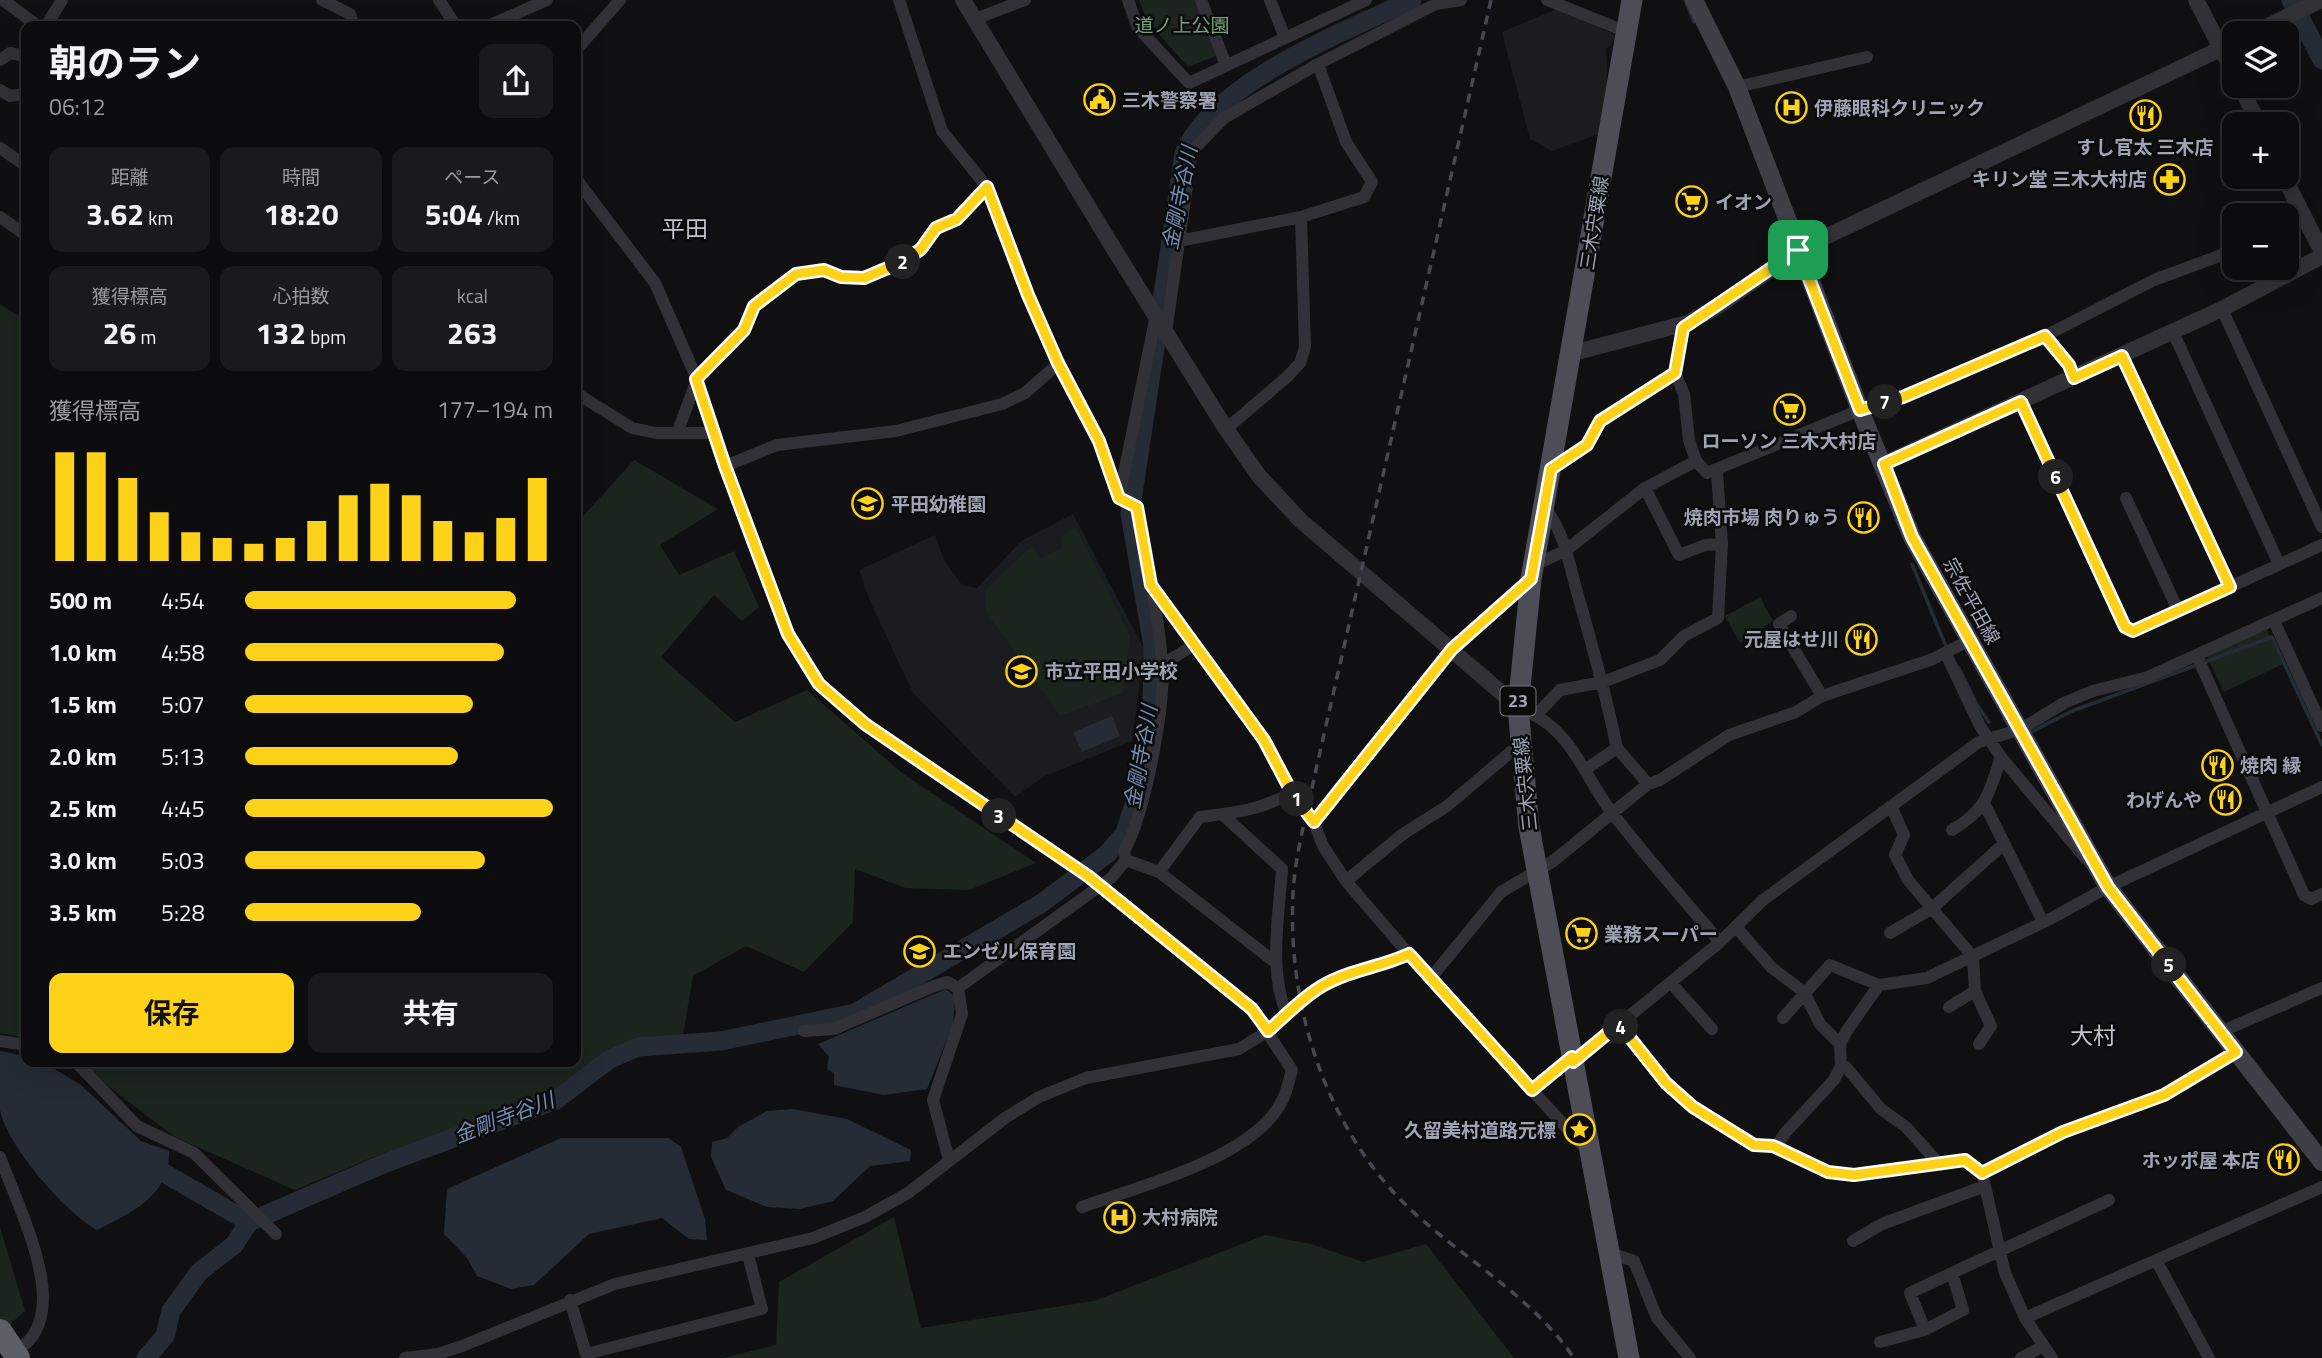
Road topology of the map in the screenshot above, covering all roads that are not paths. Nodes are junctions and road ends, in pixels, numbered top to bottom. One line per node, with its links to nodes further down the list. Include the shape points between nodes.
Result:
1 (3, 0): 22 (street)
2 (62, 0): 23 (street)
3 (322, 0): 24 (street, via 350,14)
4 (439, 0): 25 (street)
5 (547, 0): 26 (street)
6 (620, 0): 31 (street)
7 (899, 0): 44 (street, via 942,131)
8 (963, 0): 21 (street)
9 (1025, 0): 21 (street)
10 (1128, 0): 37 (street, via 1138,28 1189,83)
11 (1201, 0): 37 (street)
12 (1270, 0): 30 (street)
13 (1366, 0): 20 (street)
14 (1461, 0): 36 (street, via 1436,4)
15 (1547, 0): 28 (street)
16 (1632, 0): 28 (main road, 三木宍粟線 / 23)
17 (1694, 0): 38 (main road, 宗佐平田線)
18 (2196, 0): 29 (street)
19 (2319, 0): 27 (street)
20 (1342, 5): 30 (street)
21 (975, 19): 54 (street)
22 (31, 21)
23 (49, 21)
24 (352, 21)
25 (454, 21)
26 (499, 21)
27 (2280, 21)
28 (1627, 32): 59 (main road, 三木宍粟線 / 23)
29 (2222, 37)
30 (1285, 38): 37 (street)
31 (581, 44)
32 (2222, 48): 50 (street)
33 (3, 54): 34 (street)
34 (21, 55)
35 (1867, 57): 38 (street)
36 (1318, 64): 45 (street, via 1346,142 1372,182 1364,197); 49 (street, via 1224,118 1192,151)
37 (1226, 65)
38 (1737, 87): 50 (main road, 宗佐平田線)
39 (1, 93): 40 (street)
40 (21, 96)
41 (0, 148): 42 (street)
42 (21, 163)
43 (581, 186): 64 (street, via 655,283)
44 (987, 187): 61 (street); 64 (street, via 957,219 936,228 921,249 904,261 864,278 841,277 824,270 796,274 754,306 744,330)
45 (1301, 217): 49 (street); 68 (street, via 1305,346 1300,363)
46 (1, 219): 48 (street)
47 (2299, 222): 51 (street)
48 (21, 232)
49 (1179, 241): 56 (street)
50 (1798, 250): 55 (street); 67 (main road, 宗佐平田線)
51 (2322, 254): 53 (street)
52 (2222, 255): 58 (street, via 2154,280)
53 (2222, 309): 57 (street); 80 (street)
54 (1156, 315): 56 (street); 77 (street)
55 (1687, 323): 59 (street); 62 (street)
56 (1166, 332): 68 (street)
57 (2173, 332): 60 (street); 84 (street)
58 (2045, 336): 63 (street); 67 (street, via 1903,397)
59 (1573, 353): 74 (main road, 三木宍粟線 / 23)
60 (2122, 356): 63 (street); 87 (street)
61 (1058, 363): 73 (street, via 1025,393 979,411 896,431 776,445); 77 (street, via 1099,441)
62 (1675, 373): 71 (street, via 1684,394); 74 (street, via 1600,421 1587,445)
63 (2074, 378): 66 (street)
64 (696, 379): 69 (street); 70 (street)
65 (581, 396): 69 (street, via 632,428 656,433)
66 (2021, 402): 72 (street); 89 (street, via 2125,627 2133,631)
67 (1860, 410): 72 (main road, 宗佐平田線); 75 (street)
68 (1226, 429): 94 (street, via 1259,476 1300,520)
69 (678, 430): 70 (street)
70 (714, 433): 73 (street)
71 (1696, 461): 75 (street, via 1707,473); 76 (street)
72 (1884, 464): 92 (main road, 宗佐平田線, via 1912,537)
73 (725, 466): 123 (street, via 788,634 819,684 865,724)
74 (1551, 469): 79 (main road, 三木宍粟線 / 23)
75 (1717, 472): 81 (street)
76 (1645, 488): 81 (street, via 1679,555); 83 (street)
77 (1119, 498): 86 (street, via 1137,507)
78 (2126, 498): 89 (street)
79 (1544, 508): 83 (street, via 1554,519); 85 (main road, 三木宍粟線 / 23)
80 (2322, 527)
81 (1722, 544): 98 (street, via 1718,618 1684,636 1660,660)
82 (2322, 545): 84 (street)
83 (1565, 551): 85 (street); 98 (street)
84 (2279, 564): 87 (street)
85 (1532, 572): 94 (street); 100 (main road, 三木宍粟線 / 23)
86 (1151, 585): 93 (street); 97 (street)
87 (2230, 587): 89 (street)
88 (2322, 598): 91 (street)
89 (2178, 610)
90 (1791, 616): 99 (street, via 1779,624)
91 (2274, 621): 96 (street); 101 (street)
92 (1970, 640): 95 (street); 102 (main road, 宗佐平田線)
93 (1194, 645): 97 (street); 110 (street, via 1264,740)
94 (1452, 649): 100 (street); 116 (street)
95 (1946, 654): 99 (street); 103 (street)
96 (2197, 656): 102 (street, via 2064,703); 113 (street)
97 (1163, 664): 119 (street, via 1149,769 1134,832 1124,851)
98 (1603, 682): 100 (street, via 1560,690); 105 (street)
99 (1822, 696): 108 (street, via 1796,712 1729,735)
100 (1527, 711): 104 (main road, 三木宍粟線 / 23); 107 (street, via 1556,729)
101 (2322, 726)
102 (2021, 729): 103 (street); 124 (main road, 宗佐平田線)
103 (1989, 739): 106 (street); 112 (street)
104 (1520, 745): 120 (main road, 三木宍粟線 / 23); 122 (street)
105 (1617, 748): 107 (street); 108 (street)
106 (2001, 757): 111 (street); 124 (street)
107 (1586, 768): 114 (street, via 1590,782)
108 (1648, 784): 114 (street)
109 (2322, 787): 113 (street)
110 (1292, 793): 115 (street, via 1270,804); 116 (street)
111 (1985, 805): 117 (street); 118 (street)
112 (1891, 806): 126 (street, via 1904,835 1895,855); 128 (street, via 1763,900)
113 (2267, 812): 124 (street); 125 (street, via 2304,895 2311,899)
114 (1612, 813): 120 (street); 130 (street)
115 (1222, 814): 121 (street, via 1200,817); 133 (street, via 1282,869)
116 (1314, 822): 122 (street, via 1323,846)
117 (1952, 830)
118 (2004, 844): 126 (street); 127 (street)
119 (1126, 860): 121 (street); 123 (street)
120 (1538, 871): 134 (street, via 1501,892 1487,906); 154 (main road, 三木宍粟線 / 23)
121 (1159, 872): 133 (street)
122 (1346, 881): 131 (street)
123 (1099, 885): 137 (street); 147 (street, via 1252,1009)
124 (2108, 887): 127 (street); 148 (main road, 宗佐平田線)
125 (2322, 894)
126 (1931, 909): 129 (street); 132 (street)
127 (2043, 922): 132 (street)
128 (1736, 927): 130 (street); 140 (street, via 1772,968)
129 (1890, 933)
130 (1720, 942): 135 (street)
131 (1409, 954): 134 (street); 142 (street, via 1321,986)
132 (1973, 957): 136 (street, via 1927,978); 139 (street)
133 (1276, 963): 142 (street)
134 (1430, 979): 157 (street)
135 (1671, 982): 144 (street); 145 (street)
136 (1879, 985): 140 (street, via 1830,965); 151 (street)
137 (958, 988): 146 (street, via 947,982 834,1029); 161 (street, via 962,1014 933,1100)
138 (2322, 988): 148 (street)
139 (1975, 991): 141 (street); 152 (street, via 1991,1026)
140 (1804, 992): 143 (street); 151 (street, via 1820,1024)
141 (1949, 1007)
142 (1287, 1015): 147 (street)
143 (1783, 1018)
144 (1619, 1024): 154 (street); 158 (street, via 1666,1083 1693,1107 1745,1141)
145 (1712, 1029)
146 (804, 1031)
147 (1268, 1031): 161 (street, via 1239,1049 1086,1078 1039,1097); 167 (street, via 1292,1070 1282,1101 1271,1116 1240,1144 1210,1160)
148 (2220, 1032): 153 (main road, 宗佐平田線)
149 (0, 1041): 150 (street)
150 (21, 1044)
151 (1840, 1044): 155 (street)
152 (1979, 1044)
153 (2236, 1052): 162 (main road, 宗佐平田線); 164 (street, via 2164,1095 2063,1132)
154 (1573, 1059): 157 (street); 159 (main road, 三木宍粟線 / 23)
155 (1841, 1066): 158 (street); 163 (street)
156 (81, 1067): 168 (street, via 137,1125 194,1153)
157 (1532, 1090): 159 (street)
158 (1776, 1147): 163 (street, via 1828,1172 1854,1175)
159 (1588, 1151): 172 (main road, 三木宍粟線 / 23)
160 (0, 1157): 182 (street, via 44,1291 43,1313 35,1334)
161 (949, 1160): 171 (street, via 908,1193 865,1217 813,1238)
162 (2322, 1162)
163 (1940, 1166): 164 (street, via 1965,1160)
164 (1984, 1179): 169 (street); 170 (street)
165 (2322, 1187): 173 (street)
166 (2109, 1200): 170 (street)
167 (1082, 1207)
168 (276, 1234)
169 (1853, 1241)
170 (2000, 1249): 174 (street); 176 (street)
171 (748, 1255): 175 (street, via 615,1284); 181 (street, via 762,1309)
172 (1610, 1257): 185 (main road, 三木宍粟線 / 23); 186 (street, via 1634,1261 1657,1318)
173 (2157, 1262): 176 (street); 189 (street)
174 (1952, 1273): 177 (street, via 1963,1310); 177 (street, via 1910,1293)
175 (570, 1300): 181 (street); 184 (street, via 462,1346)
176 (2025, 1318): 180 (street)
177 (1925, 1330): 179 (street)
178 (0, 1331): 183 (highway, bridge)
179 (1880, 1342)
180 (2044, 1346): 187 (street); 188 (street)
181 (586, 1356)
182 (10, 1358)
183 (18, 1358)
184 (405, 1358)
185 (1629, 1358)
186 (1690, 1358)
187 (2021, 1358)
188 (2052, 1358)
189 (2209, 1358)

